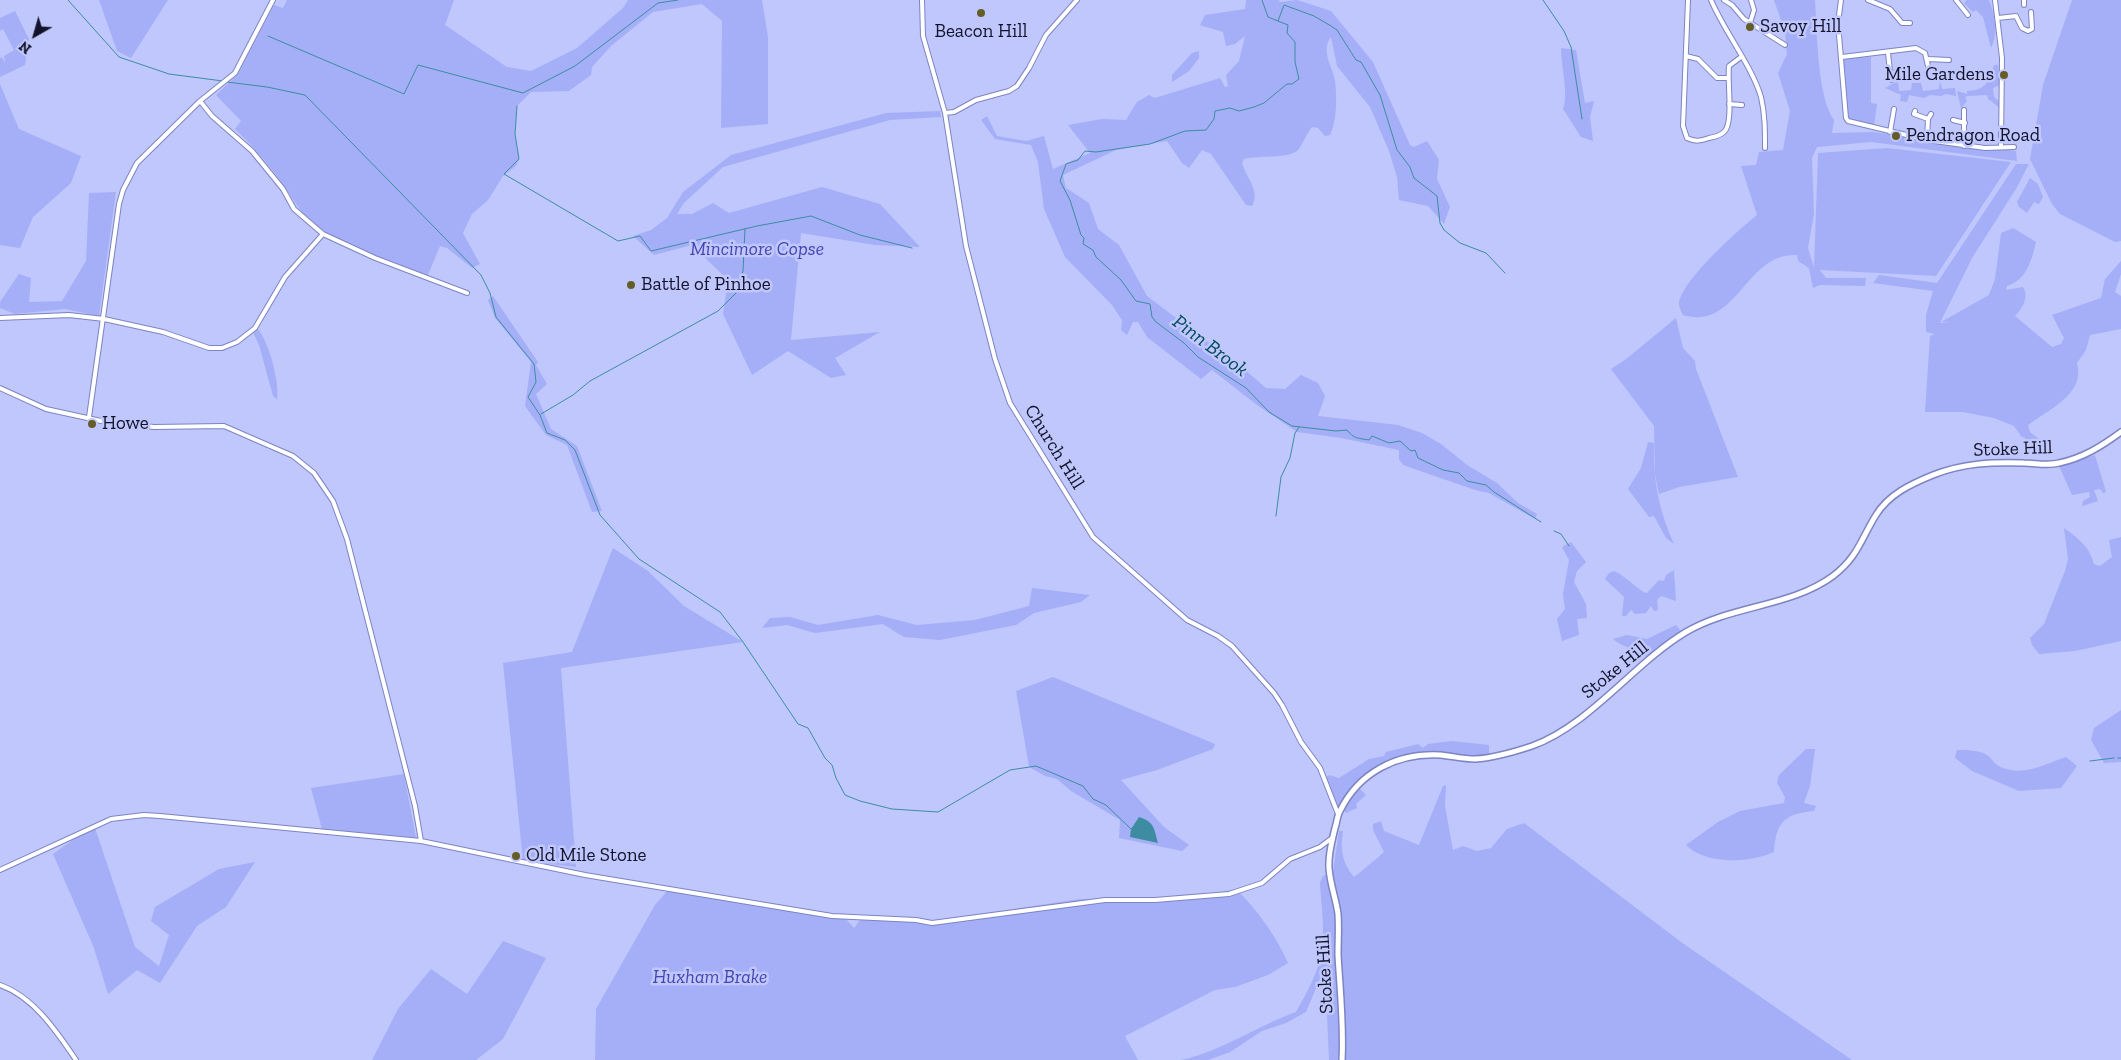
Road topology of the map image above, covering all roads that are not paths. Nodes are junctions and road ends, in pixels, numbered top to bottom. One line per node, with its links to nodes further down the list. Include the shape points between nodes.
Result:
1 (273, 0): 30 (street, via 235,74)
2 (922, 0): 36 (street, Church Hill, via 923,36)
3 (1077, 0): 36 (street, via 1046,35 1017,86)
4 (1688, 0): 20 (street)
5 (1711, 0): 12 (street)
6 (1724, 0): 12 (street); 16 (street)
7 (1750, 0): 16 (street, via 1754,10)
8 (1841, 0): 22 (street, via 1838,23)
9 (1868, 0): 17 (street, via 1890,9 1902,23)
10 (1956, 0): 14 (street)
11 (1995, 0): 15 (street)
12 (1714, 7): 21 (street)
13 (2031, 12): 15 (street, via 2032,29 2028,31 2022,28 2016,16)
14 (1968, 15)
15 (1998, 18): 44 (street, via 2003,95)
16 (1750, 23): 18 (street, via 1779,38)
17 (1910, 23)
18 (1785, 45)
19 (1888, 52): 22 (street); 23 (street, via 1916,48 1922,50); 27 (street)
20 (1686, 56): 28 (street, via 1698,59 1717,78); 31 (street, via 1683,126 1686,137 1701,141 1724,132 1728,124)
21 (1741, 57): 28 (street, via 1729,65); 46 (street, via 1760,96 1765,116)
22 (1842, 57): 41 (street, via 1846,118)
23 (1928, 59): 24 (street); 25 (street)
24 (1950, 60)
25 (1928, 66)
26 (1908, 72): 27 (street)
27 (1891, 73): 29 (street)
28 (1728, 78): 31 (street)
29 (1891, 80)
30 (200, 101): 47 (street, via 252,151 278,182 294,209); 50 (street, via 137,163 123,190)
31 (1729, 104): 32 (street)
32 (1742, 105)
33 (1894, 109): 41 (street)
34 (1915, 110): 38 (street, via 1914,114)
35 (1964, 110): 40 (street)
36 (945, 113): 54 (street, Church Hill, via 966,246 995,359 1010,403 1093,537 1187,620 1232,646 1274,693 1301,742 1320,768)
37 (1931, 114): 38 (street)
38 (1928, 119): 42 (street)
39 (1953, 120): 40 (street)
40 (1965, 123): 43 (street)
41 (1890, 132): 42 (street)
42 (1927, 140): 43 (street)
43 (1964, 146): 44 (street)
44 (2001, 146): 45 (street)
45 (2014, 147)
46 (1765, 148)
47 (323, 234): 48 (street); 50 (street, via 285,277 255,328 237,342 222,348 209,348 163,332)
48 (467, 293)
49 (0, 318): 50 (street, via 69,315)
50 (104, 319): 52 (street)
51 (0, 388): 52 (street, via 46,409)
52 (89, 417): 56 (street, via 154,427 224,426 293,456 314,473 333,501 347,539 413,796)
53 (2121, 432): 54 (street, Stoke Hill, via 2094,451 2058,464 1982,462 1953,468 1910,486 1881,507 1853,557 1822,583 1688,630 1594,707 1534,746 1475,759 1438,755 1381,766 1356,788)
54 (1338, 814): 55 (street, Stoke Hill)
55 (1332, 838): 57 (street); 58 (street, Stoke Hill)
56 (421, 841): 57 (street, via 586,875 832,916 932,923 1105,900 1229,894 1262,883 1290,859); 59 (street, via 160,816 128,816 94,825)
57 (1324, 844): 58 (street)
58 (1330, 848): 62 (street, Stoke Hill, via 1329,868 1338,912)
59 (0, 870)
60 (0, 985): 61 (street, via 24,998 38,1011)
61 (76, 1060)
62 (1342, 1060)

